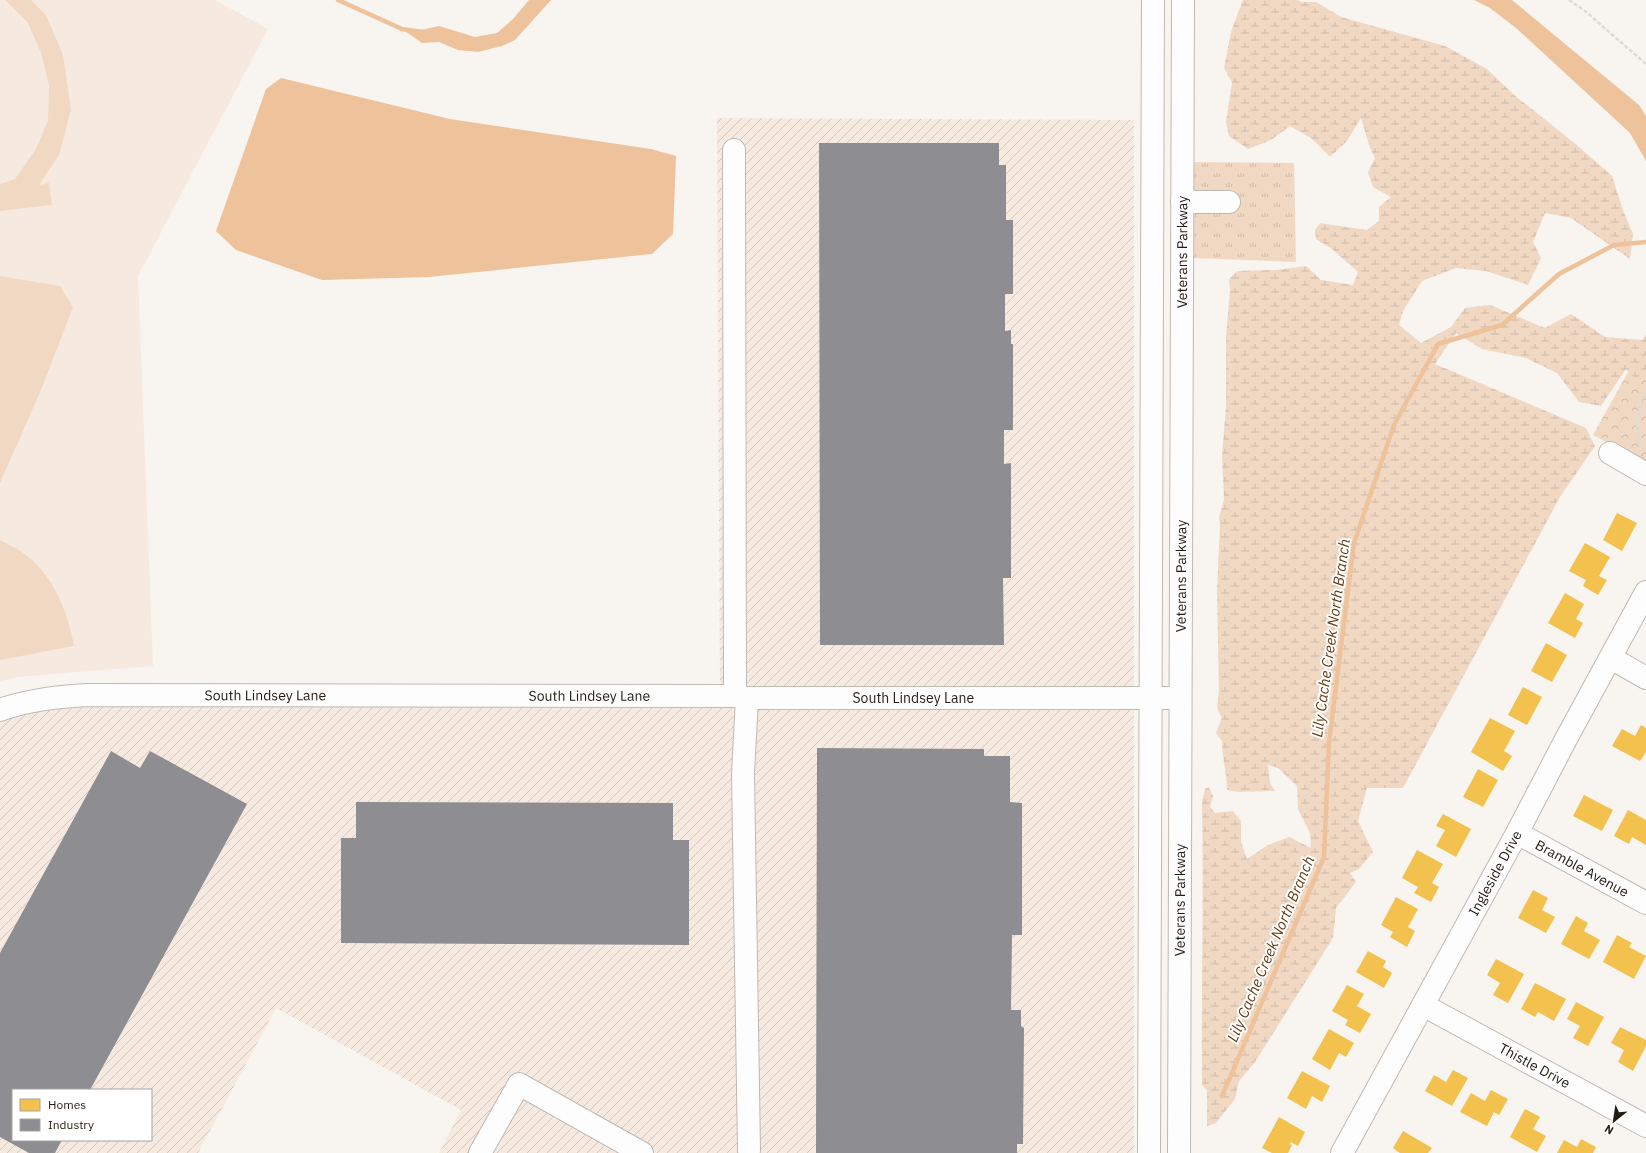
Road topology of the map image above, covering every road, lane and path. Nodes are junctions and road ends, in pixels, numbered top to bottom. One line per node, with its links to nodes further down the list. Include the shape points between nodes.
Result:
1 (1153, 0): 16 (main road, Veterans Parkway)
2 (1183, 0): 6 (main road, Veterans Parkway)
3 (1570, 0): 4 (path)
4 (1646, 64)
5 (734, 150): 15 (main road)
6 (1182, 202): 7 (main road); 17 (main road, Veterans Parkway)
7 (1229, 202)
8 (1646, 392): 9 (path, via 1636,427 1640,445)
9 (1645, 452)
10 (1610, 453): 11 (main road)
11 (1646, 474)
12 (1646, 592): 13 (main road, Ingleside Drive)
13 (1611, 658): 14 (main road); 19 (main road, Ingleside Drive)
14 (1646, 678)
15 (741, 697): 16 (main road, South Lindsey Lane); 18 (main road, South Lindsey Lane, via 86,695 52,697); 23 (main road)
16 (1151, 697): 17 (main road, South Lindsey Lane); 26 (main road, Veterans Parkway)
17 (1180, 698): 27 (main road, Veterans Parkway)
18 (0, 710)
19 (1517, 833): 20 (main road, Bramble Avenue); 21 (main road, Ingleside Drive)
20 (1646, 903)
21 (1423, 1005): 22 (main road, Thistle Drive); 28 (main road, Ingleside Drive)
22 (1646, 1126)
23 (749, 1150)
24 (480, 1153): 25 (main road, via 519,1084)
25 (642, 1153)
26 (1149, 1153)
27 (1179, 1153)
28 (1342, 1153)

